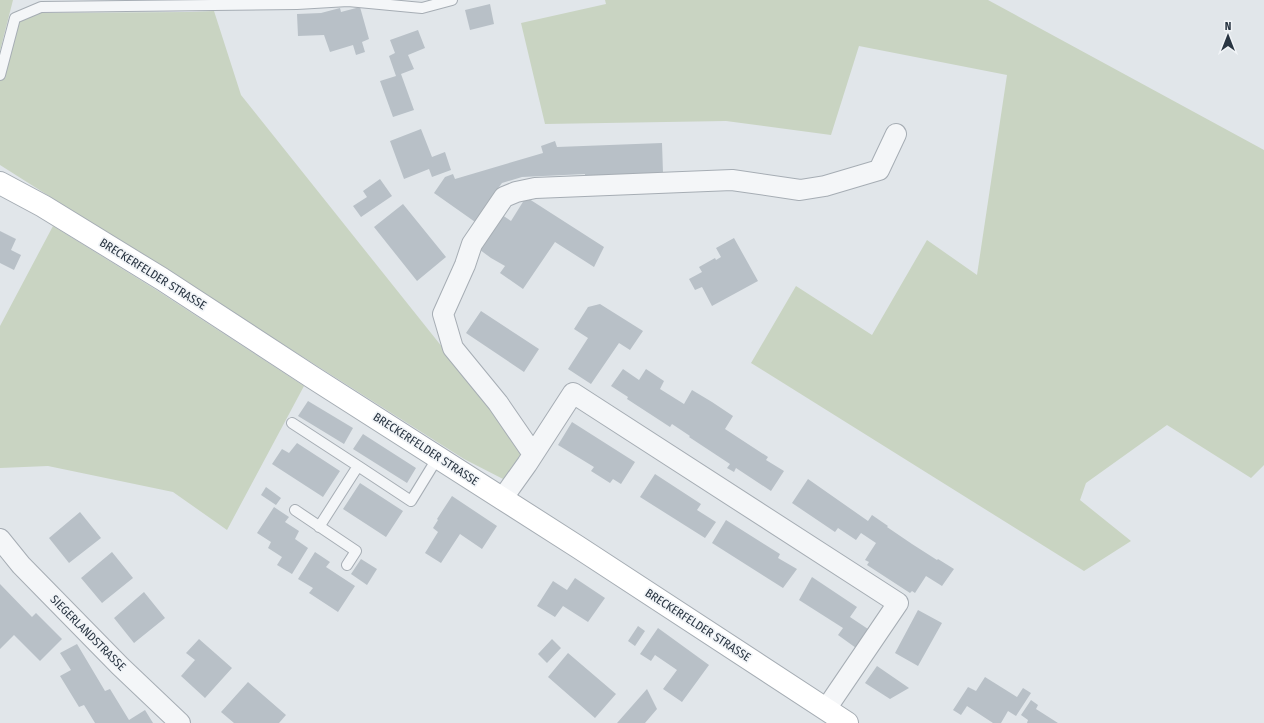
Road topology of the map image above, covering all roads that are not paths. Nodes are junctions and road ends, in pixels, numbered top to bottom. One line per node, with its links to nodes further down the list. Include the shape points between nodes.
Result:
1 (452, 0): 2 (lane, via 422,8 348,1 297,4 41,7 15,18)
2 (0, 75)
3 (896, 134): 6 (street, via 879,170 825,186 800,190 732,180 534,188 504,197 472,244 466,265 443,314 453,348 498,403)
4 (0, 183): 7 (main road, BRECKERFELDER STRASSE, via 43,206 162,279)
5 (292, 423): 8 (lane)
6 (533, 454): 9 (street); 14 (street, via 573,393 898,604)
7 (438, 457): 8 (lane, via 411,501); 9 (main road, BRECKERFELDER STRASSE)
8 (358, 466): 11 (lane)
9 (502, 499): 14 (main road, BRECKERFELDER STRASSE)
10 (295, 510): 11 (lane)
11 (320, 526): 13 (lane, via 356,551)
12 (0, 539): 15 (street, SIEGERLANDSTRASSE, via 21,565)
13 (347, 565)
14 (826, 709): 16 (main road, BRECKERFELDER STRASSE)
15 (180, 723)
16 (847, 723)

